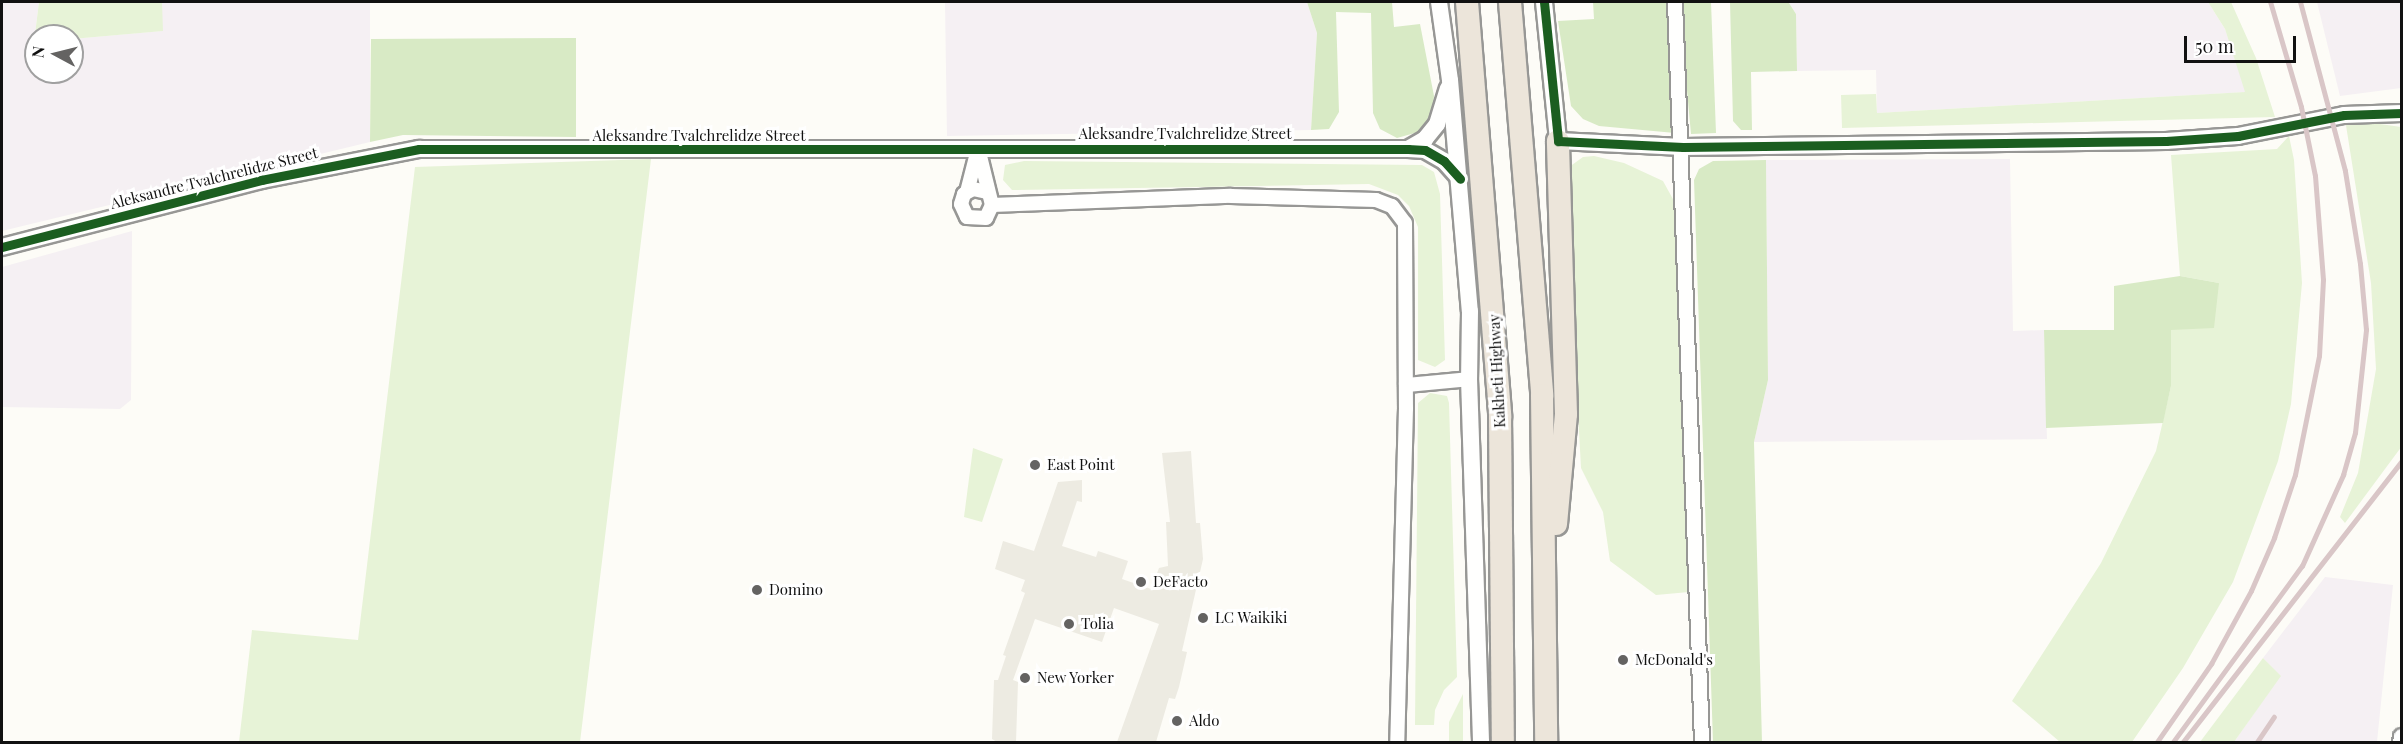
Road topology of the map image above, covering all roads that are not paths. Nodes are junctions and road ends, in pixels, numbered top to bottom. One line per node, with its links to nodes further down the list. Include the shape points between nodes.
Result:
1 (1439, 2): 6 (street)
2 (1467, 2): 22 (highway, Kakheti Highway, via 1499,405)
3 (1510, 2): 18 (highway, via 1542,395)
4 (1544, 2): 8 (street)
5 (1675, 2): 9 (street)
6 (1450, 80): 11 (street, via 1437,123 1425,139); 12 (street)
7 (2402, 113): 9 (street, via 2344,114 2238,136 2166,141)
8 (1558, 141): 9 (street); 18 (highway, via 1566,414)
9 (1683, 147): 24 (street)
10 (978, 148): 11 (street, Aleksandre Tvalchrelidze Street); 13 (street); 14 (street); 15 (street, Aleksandre Tvalchrelidze Street, via 696,152 418,149 261,180)
11 (1408, 149): 12 (street, Aleksandre Tvalchrelidze Street, via 1425,150 1444,161)
12 (1460, 178): 16 (street, via 1470,311)
13 (967, 192): 14 (street, via 978,189); 14 (street, via 961,209 971,220 986,218)
14 (990, 199): 17 (street, via 1231,196 1376,200 1392,206 1405,223)
15 (2, 247)
16 (1469, 380): 17 (street); 21 (street)
17 (1406, 385): 20 (street)
18 (1546, 651): 23 (highway)
19 (2402, 737): 25 (street)
20 (1397, 742)
21 (1481, 742)
22 (1503, 742)
23 (1546, 742)
24 (1702, 742)
25 (2401, 742)

